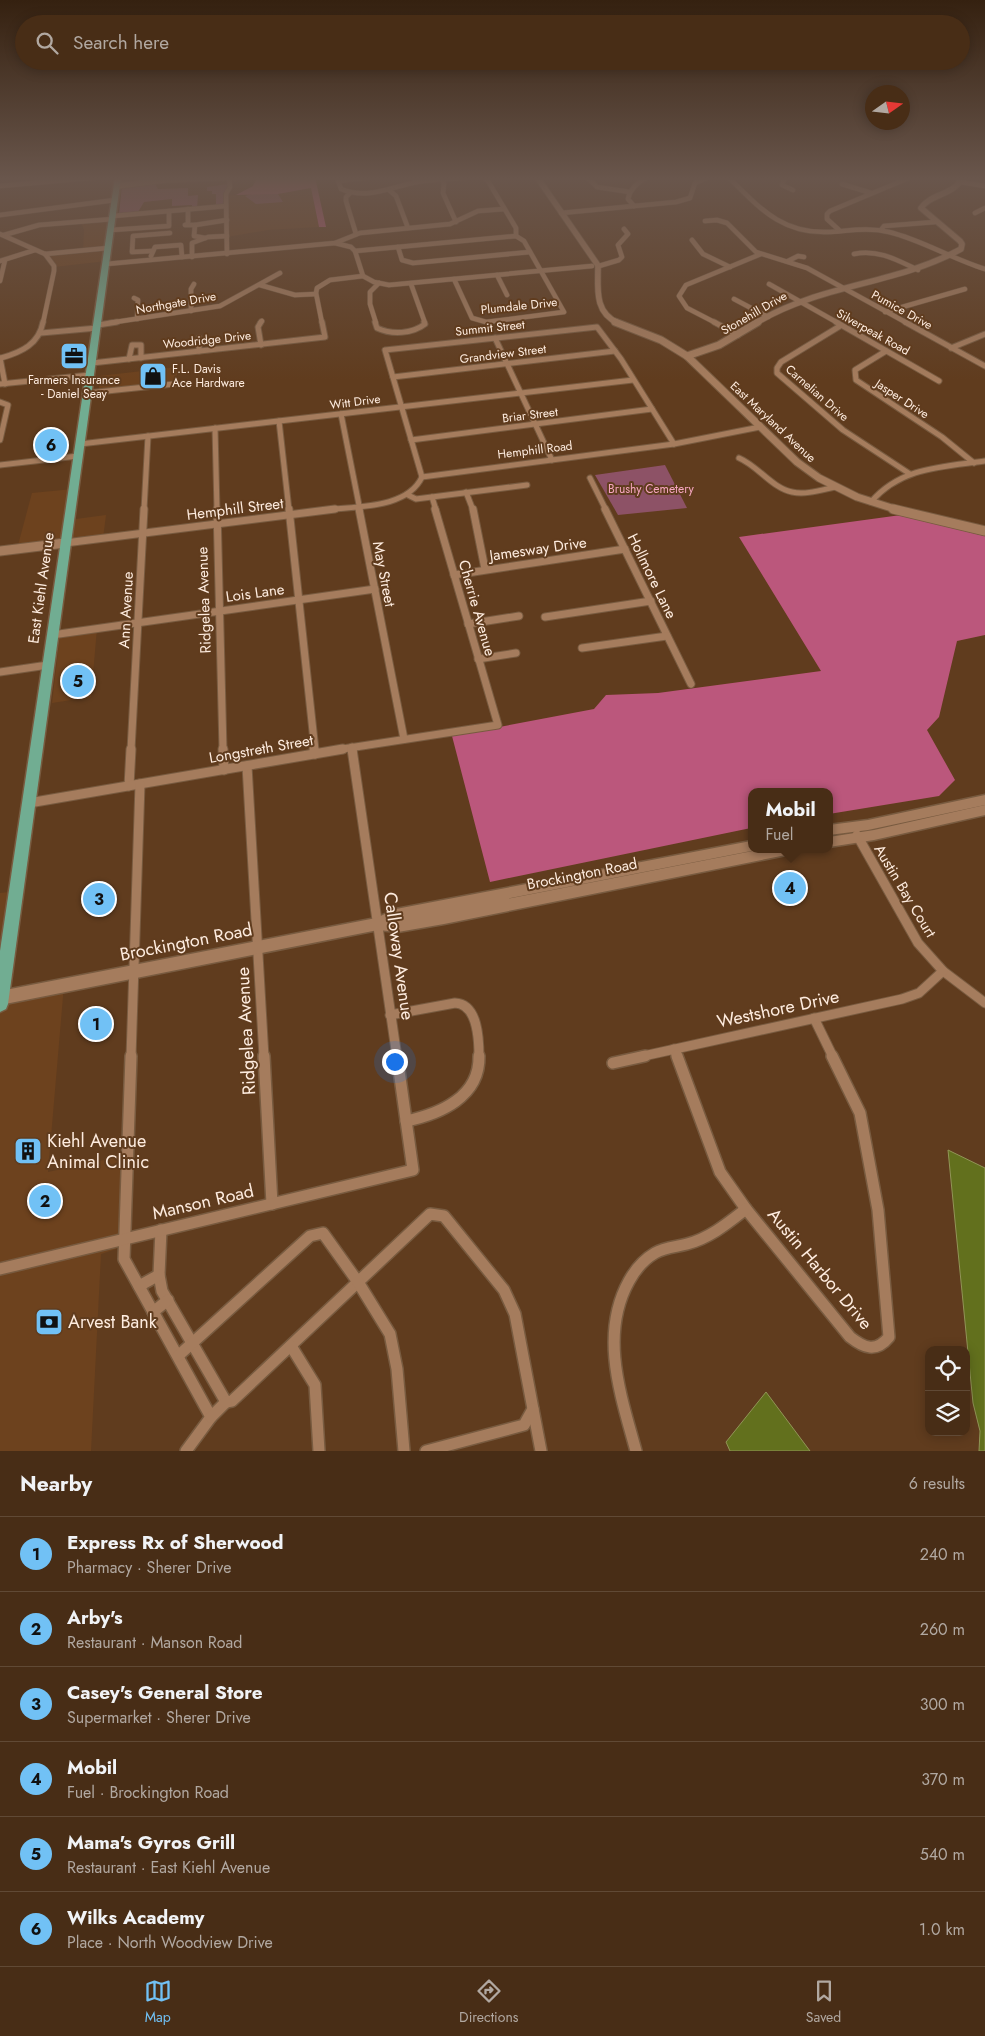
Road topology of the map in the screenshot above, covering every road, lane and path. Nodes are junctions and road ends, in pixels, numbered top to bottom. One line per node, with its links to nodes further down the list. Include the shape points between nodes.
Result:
1 (23, 245): 18 (street)
2 (109, 245): 17 (main road, East Kiehl Avenue)
3 (132, 245): 19 (street, via 132,252)
4 (192, 245): 27 (street)
5 (227, 245): 23 (street)
6 (327, 245): 23 (street)
7 (339, 245): 20 (street)
8 (423, 245): 16 (street)
9 (526, 245): 21 (street)
10 (582, 245): 34 (street)
11 (618, 245): 34 (street, via 622,257 619,260)
12 (694, 245): 35 (street, via 703,254)
13 (748, 245): 24 (street, Pumice Drive)
14 (922, 245): 26 (street)
15 (962, 245): 26 (street, via 961,249)
16 (398, 247): 20 (street); 21 (street, via 402,260 413,263)
17 (108, 248): 22 (street); 33 (main road, East Kiehl Avenue)
18 (35, 250): 22 (street); 30 (street)
19 (152, 251): 29 (street, via 155,247 181,245); 31 (street)
20 (356, 251): 41 (street)
21 (530, 252): 37 (street)
22 (44, 254): 63 (street, via 54,268)
23 (227, 254): 27 (street)
24 (761, 254): 32 (street, Pumice Drive); 35 (street)
25 (854, 254): 38 (street, via 877,252)
26 (948, 256): 36 (street); 38 (street, Stonehill Drive)
27 (192, 257): 29 (street)
28 (804, 257): 32 (street)
29 (182, 258): 31 (street)
30 (2, 260): 43 (street)
31 (151, 260): 33 (street)
32 (788, 261): 49 (street, Pumice Drive)
33 (106, 264): 61 (main road, East Kiehl Avenue)
34 (595, 265): 37 (street); 73 (street, East Maryland Avenue, via 598,302 608,317 626,328 672,345)
35 (730, 267): 65 (street, via 686,285 679,296 687,308)
36 (985, 269)
37 (540, 270): 40 (street); 42 (street, Plumdale Drive, via 564,312 486,322 475,320)
38 (918, 270): 49 (street, Stonehill Drive)
39 (280, 273): 48 (street, Northgate Drive)
40 (497, 274): 42 (street); 52 (street)
41 (363, 276): 44 (street); 51 (street, via 328,281 318,287)
42 (454, 279): 46 (street)
43 (0, 281)
44 (379, 283): 46 (street); 46 (street, via 370,292 370,304 377,328 390,332 416,329 425,324)
45 (194, 284): 56 (street, via 190,289)
46 (411, 284)
47 (770, 284): 55 (street, Silverpeak Road)
48 (260, 285): 51 (street, via 295,295); 56 (street, Northgate Drive, via 220,306)
49 (842, 288): 55 (street, Stonehill Drive); 57 (street, Pumice Drive)
50 (965, 289): 57 (street)
51 (316, 294): 68 (street, Woodridge Drive, via 325,338)
52 (507, 295)
53 (134, 298): 59 (street, via 139,303)
54 (734, 299): 58 (street)
55 (798, 301): 58 (street, Stonehill Drive); 62 (street, Silverpeak Road)
56 (191, 311): 59 (street, Northgate Drive)
57 (885, 312): 69 (street, Pumice Drive)
58 (768, 317): 65 (street, Stonehill Drive)
59 (137, 319): 61 (street, Northgate Drive)
60 (262, 321): 68 (street, via 258,326)
61 (97, 326): 63 (street, Northgate Drive); 77 (main road, East Kiehl Avenue)
62 (840, 326): 72 (street, Silverpeak Road); 107 (street, Carnelian Drive, via 781,362 776,368 777,373 843,430)
63 (41, 333): 74 (street, via 27,348)
64 (985, 334): 69 (street)
65 (738, 335): 73 (street, Stonehill Drive, via 718,346)
66 (199, 338): 70 (street)
67 (494, 338): 71 (street, Summit Street, via 597,327); 78 (street); 81 (street, Summit Street, via 386,350)
68 (261, 345): 70 (street, Woodridge Drive)
69 (951, 348): 79 (street, Pumice Drive)
70 (199, 351): 75 (street, Woodridge Drive)
71 (615, 351): 78 (street, Grandview Street); 82 (street)
72 (886, 351): 83 (street, Silverpeak Road); 105 (street, Jasper Drive, via 855,370 856,380 942,437)
73 (687, 356): 94 (street, East Maryland Avenue)
74 (0, 358): 84 (street)
75 (141, 358): 76 (street, Woodridge Drive); 76 (street, via 141,345 136,344 130,348)
76 (129, 359): 77 (street, Woodridge Drive)
77 (92, 363): 80 (main road, East Kiehl Avenue)
78 (507, 364): 81 (street, Grandview Street); 87 (street)
79 (985, 366)
80 (90, 375): 84 (street); 86 (main road, East Kiehl Avenue)
81 (394, 377): 89 (street)
82 (633, 380): 87 (street, Witt Drive); 90 (street)
83 (939, 380)
84 (2, 384)
85 (174, 384): 86 (street)
86 (88, 393): 99 (main road, East Kiehl Avenue)
87 (520, 393): 89 (street, Witt Drive); 93 (street)
88 (0, 402): 97 (street, via 7,404)
89 (402, 407): 91 (street, Witt Drive); 98 (street)
90 (652, 409): 93 (street, Briar Street); 100 (street)
91 (341, 414): 92 (street, Witt Drive); 116 (street, May Street)
92 (279, 421): 95 (street, Witt Drive); 117 (street)
93 (535, 425): 98 (street, Briar Street); 103 (street)
94 (760, 427): 100 (street, Hemphill Road); 111 (street, East Maryland Avenue, via 797,462)
95 (215, 428): 96 (street, Witt Drive); 118 (street, Ridgelea Avenue)
96 (148, 436): 99 (street, Witt Drive); 120 (street, Ann Avenue)
97 (0, 440)
98 (411, 440): 108 (street)
99 (80, 444): 101 (main road, East Kiehl Avenue)
100 (674, 444): 103 (street, Hemphill Road)
101 (78, 456): 106 (street); 121 (main road, East Kiehl Avenue)
102 (738, 458): 111 (street, via 751,462 778,486 792,492 806,493)
103 (552, 460): 108 (street, Hemphill Road)
104 (985, 461): 105 (street)
105 (974, 463): 107 (street)
106 (0, 465)
107 (910, 474): 115 (street, via 889,484)
108 (422, 478): 113 (street)
109 (590, 478): 122 (street, Hollmore Lane)
110 (527, 485): 112 (street)
111 (835, 487): 115 (street, East Maryland Avenue)
112 (466, 492): 114 (street); 124 (street)
113 (408, 495): 114 (street, via 413,498); 116 (street, Hemphill Street, via 394,501)
114 (432, 497): 125 (street, Cherrie Avenue)
115 (871, 502): 119 (street, East Maryland Avenue)
116 (358, 506): 117 (street, Hemphill Street); 126 (street, May Street)
117 (289, 514): 118 (street, Hemphill Street); 127 (street)
118 (217, 524): 120 (street, Hemphill Street); 129 (street, Ridgelea Avenue)
119 (985, 531)
120 (143, 533): 121 (street, Hemphill Street); 132 (street, Ann Avenue)
121 (65, 543): 123 (street); 134 (main road, East Kiehl Avenue)
122 (625, 549): 124 (street, Jamesway Drive); 128 (street, Hollmore Lane)
123 (0, 551)
124 (485, 569): 125 (street, Jamesway Drive)
125 (454, 574): 133 (street, Cherrie Avenue)
126 (374, 590): 127 (street, Lois Lane); 143 (street, May Street)
127 (298, 600): 129 (street, Lois Lane); 145 (street)
128 (651, 601): 131 (street); 135 (street, Hollmore Lane)
129 (220, 611): 132 (street, Lois Lane); 147 (street, Ridgelea Avenue)
130 (519, 616): 133 (street)
131 (545, 617)
132 (138, 622): 134 (street, Lois Lane); 149 (street, Ann Avenue)
133 (468, 624): 138 (street, Cherrie Avenue)
134 (52, 635): 139 (main road, East Kiehl Avenue)
135 (667, 636): 136 (street); 141 (street, Hollmore Lane)
136 (582, 648)
137 (516, 653): 138 (street)
138 (478, 659): 142 (street, Cherrie Avenue)
139 (48, 665): 140 (street); 151 (main road, East Kiehl Avenue)
140 (0, 672)
141 (691, 684)
142 (498, 725): 143 (street, Longstreth Street)
143 (404, 739): 144 (street, Longstreth Street)
144 (352, 747): 145 (street, Longstreth Street); 158 (street, Calloway Avenue)
145 (315, 754): 146 (street, Longstreth Street)
146 (247, 766): 147 (street, Longstreth Street); 159 (street, Ridgelea Avenue)
147 (224, 770): 148 (street, Longstreth Street)
148 (140, 784): 149 (street, Longstreth Street); 161 (street)
149 (129, 786): 151 (street, Longstreth Street)
150 (985, 800): 154 (main road, via 868,825)
151 (28, 802): 162 (main road, East Kiehl Avenue)
152 (985, 810): 154 (main road, via 874,835)
153 (833, 830): 154 (main road)
154 (855, 831): 155 (main road); 160 (street, Austin Bay Court, via 918,943)
155 (833, 840)
156 (748, 847): 158 (main road, Brockington Road, via 396,915)
157 (771, 853): 158 (main road, Brockington Road, via 415,923 398,926)
158 (378, 924): 159 (main road, Brockington Road); 164 (street, Calloway Avenue)
159 (257, 948): 161 (main road, Brockington Road); 170 (street, Ridgelea Avenue)
160 (943, 971): 163 (street, Austin Bay Court); 165 (street, Westshore Drive, via 919,993)
161 (133, 972): 162 (main road, Brockington Road); 173 (street)
162 (0, 1000)
163 (985, 1003)
164 (390, 1015): 168 (street, Calloway Avenue); 168 (street, via 462,1003 472,1013 479,1049 476,1075 461,1097 437,1113)
165 (814, 1018): 166 (street, Westshore Drive); 171 (street, Austin Harbor Drive, via 860,1113 878,1210 890,1337 884,1345 872,1349 862,1346 850,1336)
166 (674, 1049): 167 (street, Westshore Drive); 171 (street, Austin Harbor Drive, via 720,1172)
167 (613, 1063)
168 (406, 1121): 169 (street, Calloway Avenue)
169 (413, 1170): 170 (street, Manson Road)
170 (272, 1204): 172 (street, Manson Road)
171 (746, 1209): 191 (street, via 727,1226 710,1235 661,1250 641,1263 627,1282 613,1331 619,1381)
172 (161, 1230): 173 (street, Manson Road); 175 (street)
173 (124, 1239): 174 (street, Manson Road); 177 (street, via 124,1259)
174 (0, 1269)
175 (159, 1276): 177 (street); 178 (street)
176 (358, 1282): 180 (street, via 323,1234 310,1236); 181 (street); 184 (street, via 430,1214 444,1216 504,1290 515,1314); 188 (street, via 390,1334 397,1369)
177 (139, 1286): 179 (street)
178 (168, 1300): 179 (street); 180 (street)
179 (153, 1312): 182 (street)
180 (192, 1343): 182 (street); 183 (street)
181 (291, 1346): 183 (street, via 232,1401); 187 (street, via 315,1385)
182 (178, 1356): 185 (street)
183 (226, 1402): 185 (street)
184 (533, 1409): 189 (street, via 524,1425); 190 (street)
185 (211, 1417): 186 (street)
186 (186, 1451)
187 (319, 1451)
188 (404, 1451)
189 (426, 1451)
190 (541, 1451)
191 (636, 1451)

